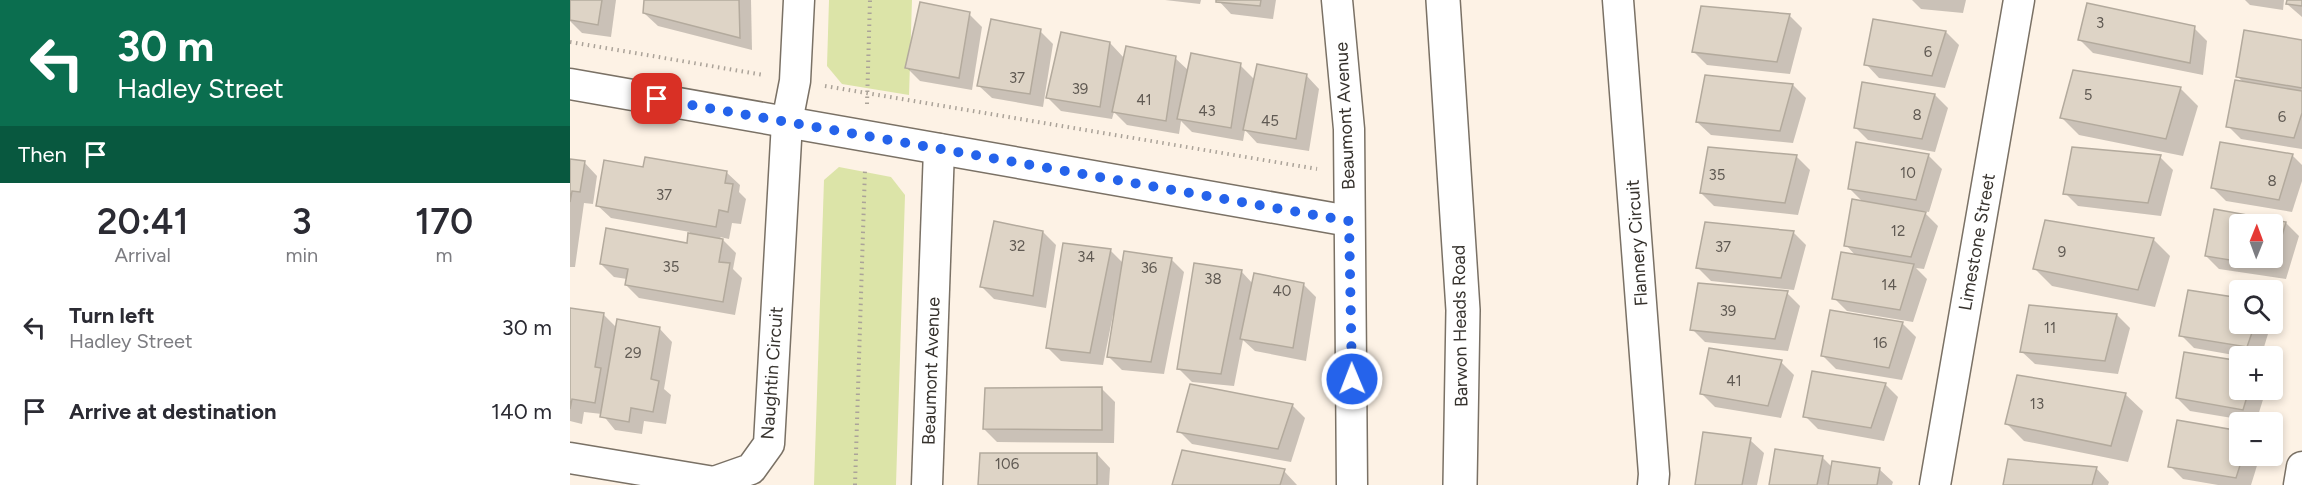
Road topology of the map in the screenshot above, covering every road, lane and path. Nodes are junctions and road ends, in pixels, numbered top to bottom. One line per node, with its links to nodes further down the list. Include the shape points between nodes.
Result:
1 (799, 0): 9 (street, Naughtin Circuit)
2 (870, 0): 11 (path)
3 (1337, 0): 17 (street, Beaumont Avenue, via 1349,129)
4 (1443, 0): 15 (main road, Barwon Heads Road)
5 (1453, 0): 15 (main road, Barwon Heads Road)
6 (1618, 0): 24 (street, Flannery Circuit)
7 (2019, 0): 25 (street, Limestone Street)
8 (570, 42): 9 (path)
9 (795, 81): 11 (path); 12 (street, Naughtin Circuit)
10 (570, 84): 12 (street)
11 (867, 93): 13 (path); 16 (path)
12 (787, 122): 13 (street); 18 (street, Naughtin Circuit, via 769,444 751,469 714,482)
13 (866, 136): 14 (street); 20 (path)
14 (939, 149): 17 (street); 21 (street, Beaumont Avenue)
15 (1453, 168): 23 (main road, Barwon Heads Road, via 1463,310)
16 (1317, 169)
17 (1349, 221): 22 (street, Beaumont Avenue)
18 (570, 458)
19 (2302, 468): 26 (street)
20 (855, 485)
21 (927, 485)
22 (1352, 485)
23 (1460, 485)
24 (1653, 485)
25 (1935, 485)
26 (2299, 485)

